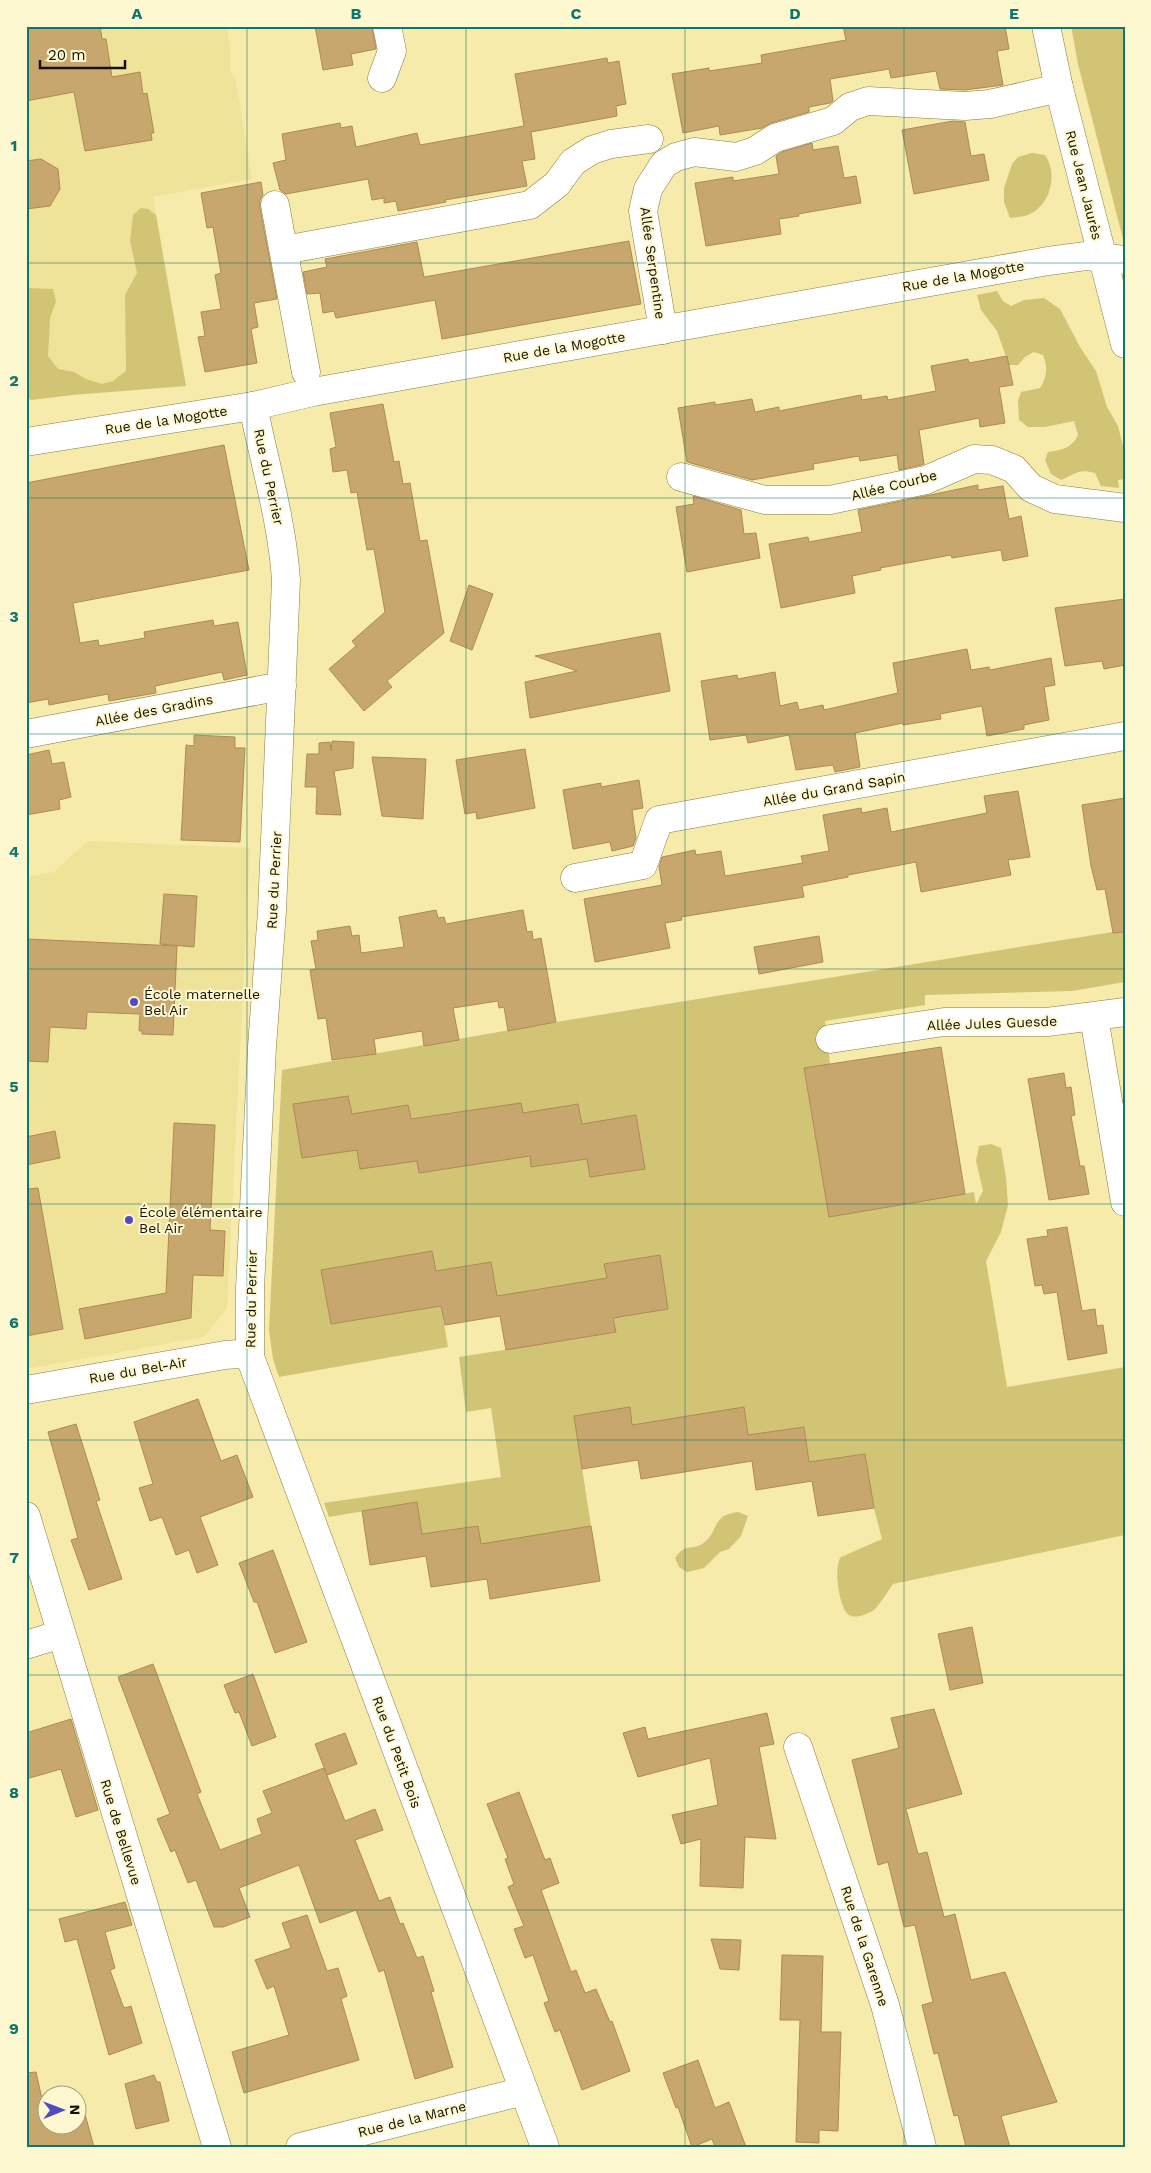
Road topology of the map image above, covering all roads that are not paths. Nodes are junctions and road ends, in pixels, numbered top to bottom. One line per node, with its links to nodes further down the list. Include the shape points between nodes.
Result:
1 (387, 26): 3 (street, via 392,52)
2 (1046, 26): 4 (street, Rue Jean Jaurès)
3 (382, 78)
4 (1059, 88): 8 (street, Rue Jean Jaurès); 9 (street, Allée Serpentine, via 990,104 965,106 868,102 850,107 832,121 774,138 755,151 736,158 694,152 664,164 648,189 643,211)
5 (649, 140): 7 (street, via 611,144 592,150 573,162 557,184 530,204)
6 (276, 205): 7 (street)
7 (284, 250): 11 (street)
8 (1114, 259): 9 (street, Rue de la Mogotte, via 1086,256 1048,261); 10 (street, Rue Jean Jaurès)
9 (663, 330): 12 (street, Rue de la Mogotte, via 313,392)
10 (1125, 344)
11 (306, 372)
12 (253, 406): 13 (street, Rue de la Mogotte); 16 (street, Rue du Perrier, via 276,502 284,554)
13 (26, 442)
14 (681, 477): 15 (street, Allée Courbe, via 765,500 830,500 926,480 974,459 992,460 1014,469 1031,488 1055,499)
15 (1125, 508)
16 (282, 686): 17 (street, Allée des Gradins); 24 (street, Rue du Perrier, via 250,1288)
17 (26, 734)
18 (1125, 736): 19 (street, Allée du Grand Sapin, via 660,820 643,865)
19 (575, 878)
20 (1125, 1012): 21 (street, Allée Jules Guesde)
21 (1094, 1017): 22 (street, Allée Jules Guesde, via 1047,1022 944,1022); 23 (street)
22 (830, 1039)
23 (1125, 1202)
24 (250, 1357): 25 (street, Rue du Bel-Air, via 225,1355); 30 (street, Rue du Petit Bois)
25 (26, 1390)
26 (26, 1516): 27 (street, Rue de Bellevue)
27 (61, 1634): 28 (street); 31 (street, Rue de Bellevue)
28 (26, 1646)
29 (798, 1748): 34 (street, Rue de la Garenne, via 885,2005)
30 (524, 2091): 32 (street, Rue de la Marne); 33 (street, Rue du Petit Bois)
31 (217, 2147)
32 (300, 2147)
33 (545, 2147)
34 (922, 2147)

